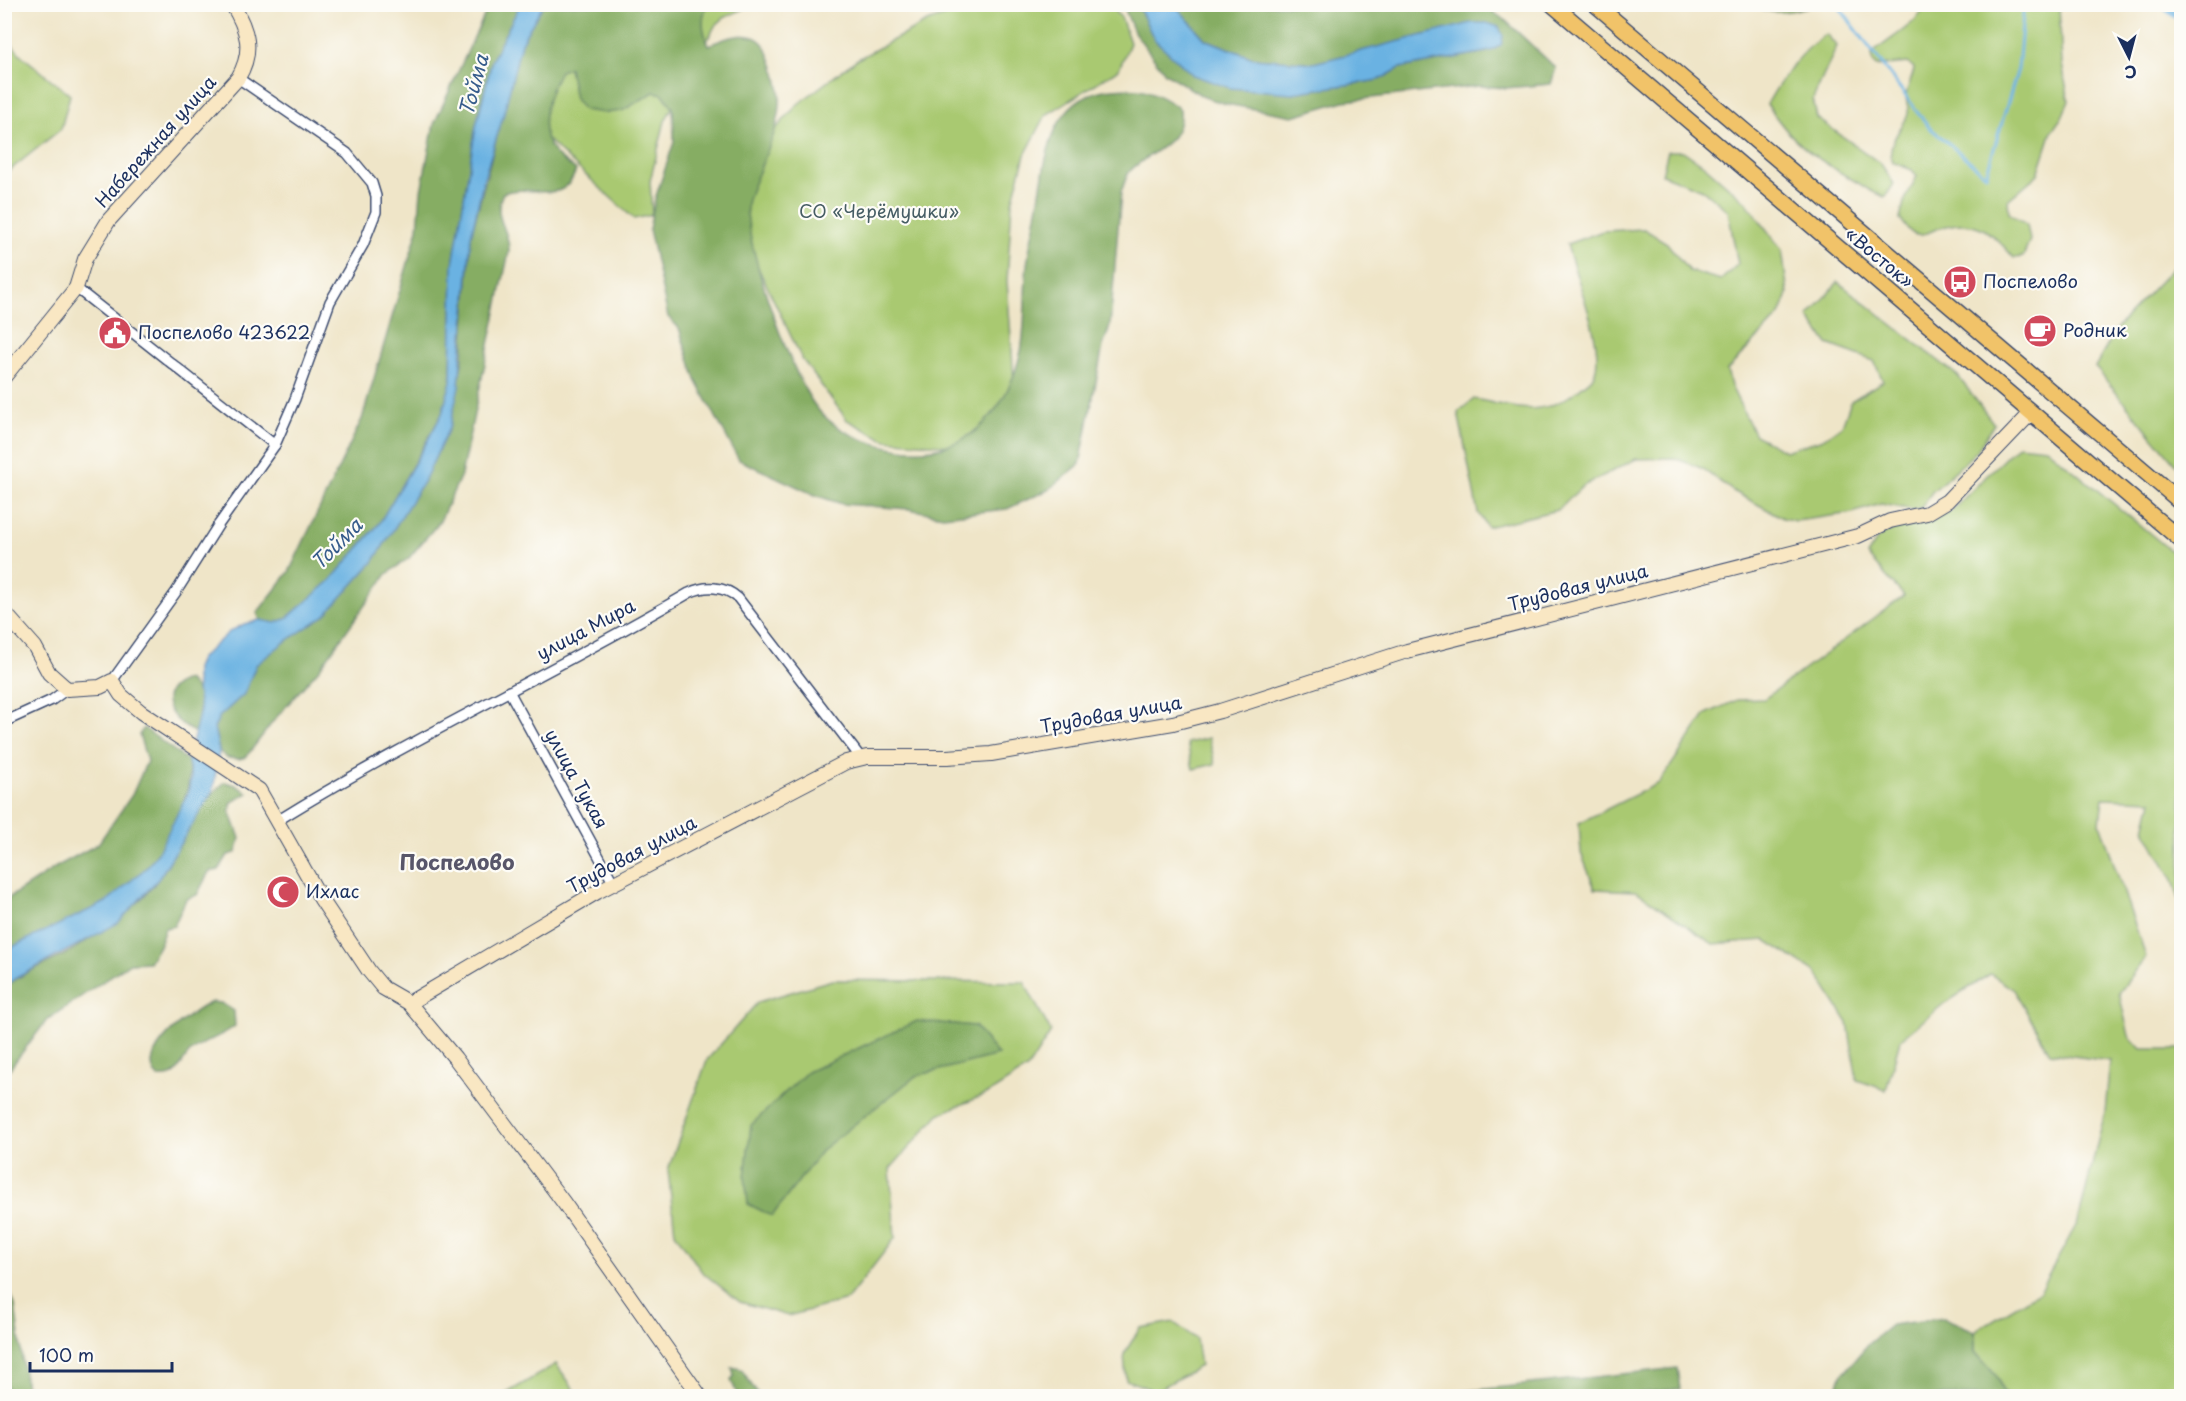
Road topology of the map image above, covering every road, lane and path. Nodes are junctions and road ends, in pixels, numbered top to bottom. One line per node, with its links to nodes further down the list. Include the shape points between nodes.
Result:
1 (232, 4): 4 (street, via 247,33 249,47)
2 (1551, 4): 7 (main road, «Восток»)
3 (1595, 4): 9 (main road, «Восток»)
4 (238, 78): 5 (street, Набережная улица, via 109,220 85,260); 8 (street, Набережная улица, via 347,153 372,183 376,196 371,227 330,302)
5 (76, 288): 6 (street, Набережная улица); 8 (street)
6 (4, 377)
7 (2031, 413): 10 (main road, «Восток»); 16 (street, Трудовая улица, via 1947,501 1927,513 1890,521 1858,536 1407,651 1173,723 991,754)
8 (275, 445): 12 (street, Набережная улица)
9 (2181, 503)
10 (2181, 541)
11 (4, 612): 13 (street, via 34,647 49,673)
12 (112, 681): 13 (street, via 100,687); 17 (street, via 141,712 247,779 259,790)
13 (67, 688): 15 (street, via 52,700)
14 (509, 691): 16 (street, улица Мира, via 689,592 720,588 738,598); 17 (street, улица Мира); 18 (street, улица Тукая)
15 (4, 722)
16 (861, 758): 18 (street, Трудовая улица, via 830,770)
17 (277, 821): 19 (street, via 321,899 369,971 383,988)
18 (614, 884): 19 (street, Трудовая улица)
19 (409, 1003): 20 (street, via 564,1203)
20 (700, 1396)

